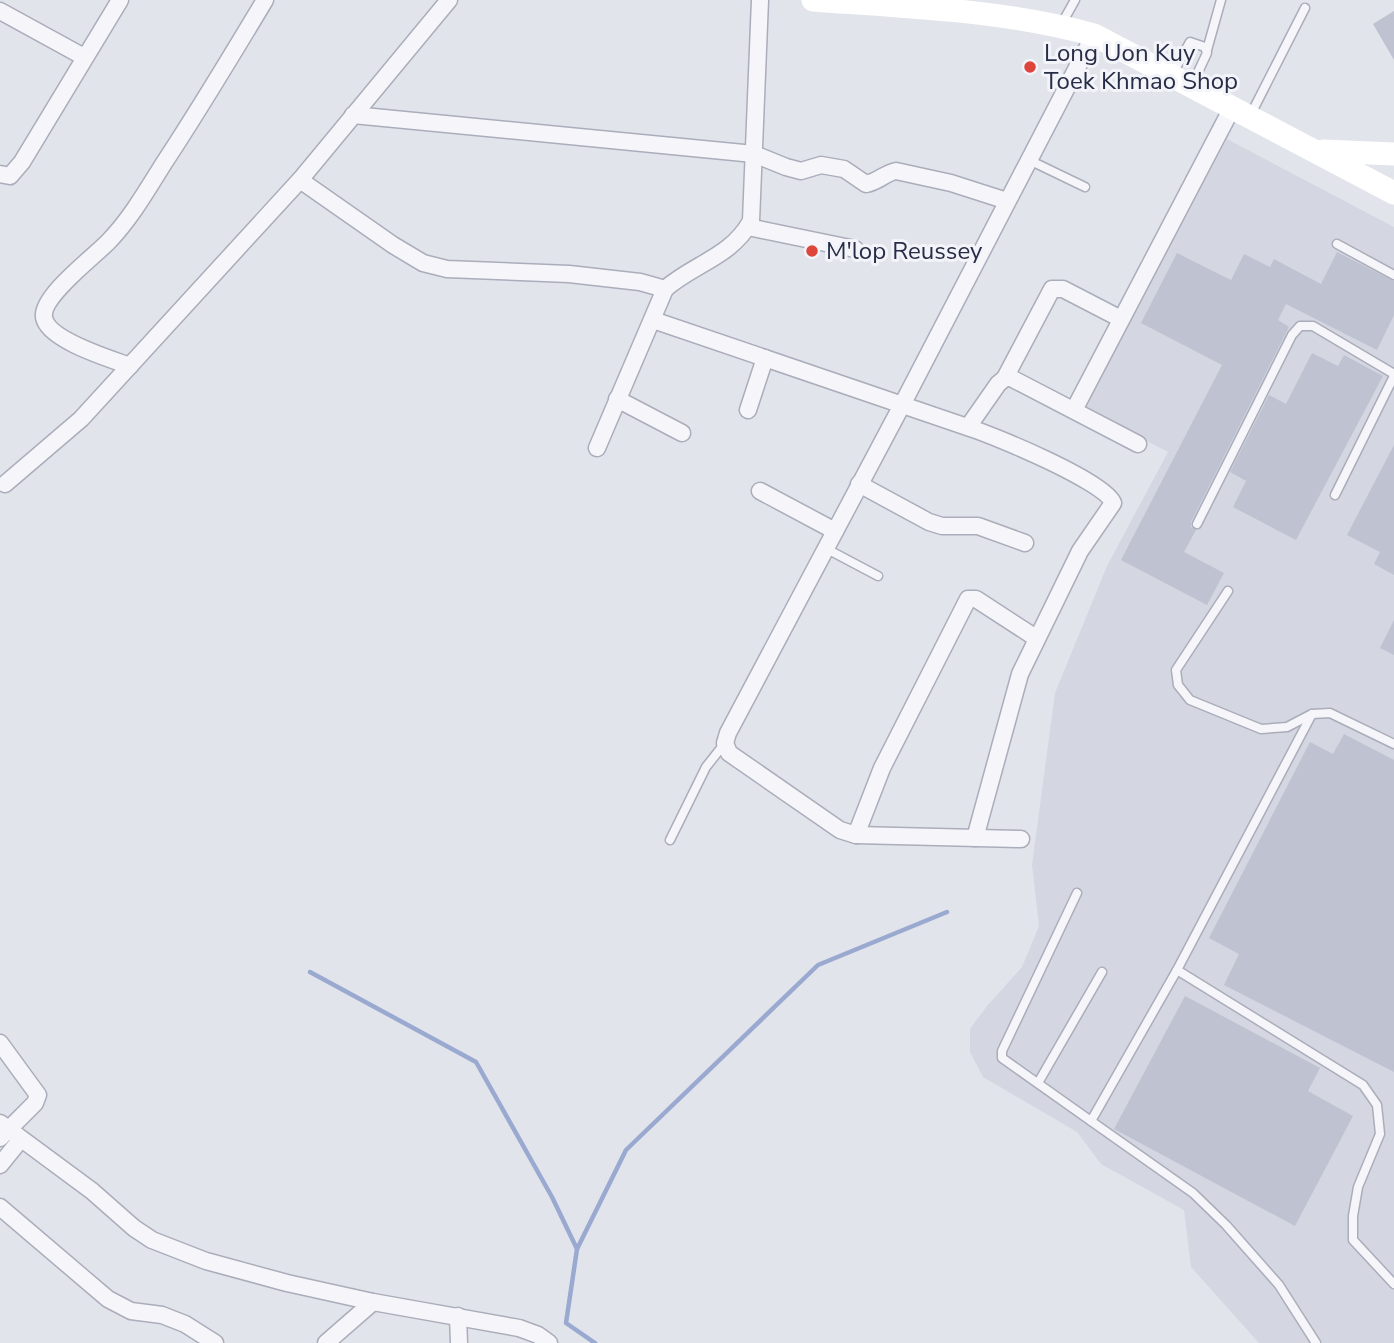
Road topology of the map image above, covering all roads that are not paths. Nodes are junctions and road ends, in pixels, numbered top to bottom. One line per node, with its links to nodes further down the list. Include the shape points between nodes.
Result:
1 (120, 0): 14 (street)
2 (265, 0): 36 (street, via 128,219 47,305 44,316 48,325 68,340)
3 (449, 0): 18 (street)
4 (760, 0): 20 (street)
5 (826, 0): 8 (main road)
6 (1075, 0): 11 (lane)
7 (1221, 0): 13 (lane)
8 (901, 4): 11 (main road)
9 (1305, 8): 17 (lane)
10 (0, 12): 14 (street)
11 (1060, 25): 12 (main road)
12 (1094, 35): 15 (main road); 22 (street)
13 (1207, 50): 15 (lane, via 1191,42); 16 (lane)
14 (84, 57): 23 (street, via 22,162 10,176)
15 (1171, 76): 16 (main road)
16 (1192, 87): 17 (main road)
17 (1240, 112): 19 (main road); 33 (street)
18 (353, 116): 20 (street); 24 (street)
19 (1316, 151): 21 (main road); 26 (main road)
20 (754, 154): 27 (street, via 801,171 821,165 844,169 866,184 896,171); 28 (street)
21 (1394, 154)
22 (1028, 160): 25 (lane); 27 (street)
23 (0, 174)
24 (300, 180): 32 (street, via 423,263 447,269 569,274); 36 (street)
25 (1085, 187)
26 (1394, 193)
27 (1007, 201): 40 (street)
28 (748, 227): 30 (street); 32 (street, via 733,247 687,271)
29 (1337, 244): 31 (lane)
30 (855, 249)
31 (1394, 275)
32 (665, 289): 34 (street)
33 (1121, 319): 38 (street, via 1063,289 1052,289); 42 (street)
34 (653, 320): 35 (street); 39 (street)
35 (765, 358): 40 (street); 41 (street)
36 (130, 366): 48 (street, via 81,419)
37 (1394, 375): 50 (lane); 51 (lane, via 1313,326 1300,326)
38 (1005, 378): 42 (street); 43 (street)
39 (617, 399): 44 (street); 46 (street)
40 (902, 405): 43 (street); 47 (street)
41 (748, 410)
42 (1074, 410): 45 (street)
43 (968, 427): 57 (street, via 1078,475 1111,496 1114,503 1080,551)
44 (682, 433)
45 (1138, 444)
46 (597, 448)
47 (859, 484): 52 (street); 53 (street, via 929,522 978,526)
48 (3, 486)
49 (760, 491): 52 (street)
50 (1335, 495)
51 (1197, 524)
52 (835, 531): 54 (street)
53 (1025, 543)
54 (825, 548): 55 (lane); 59 (street)
55 (878, 576)
56 (1228, 591): 58 (lane, via 1176,670 1178,685 1190,700 1261,729 1287,727)
57 (1036, 638): 61 (street, via 976,599 968,599 882,768); 62 (street, via 1020,674)
58 (1312, 714): 60 (lane, via 1330,713); 66 (lane)
59 (725, 743): 61 (street, via 729,753 840,830); 64 (lane, via 706,767)
60 (1394, 744)
61 (856, 835): 62 (street)
62 (975, 838): 63 (street)
63 (1021, 839)
64 (670, 840)
65 (1077, 893): 69 (lane, via 1002,1051 1002,1058)
66 (1177, 970): 70 (lane); 74 (lane, via 1363,1086 1377,1105 1380,1134 1358,1186 1353,1240)
67 (1102, 972): 69 (lane)
68 (0, 1043): 71 (street, via 38,1094 36,1103)
69 (1038, 1083): 70 (lane)
70 (1091, 1121): 81 (lane, via 1194,1193 1279,1285)
71 (7, 1132): 72 (street); 75 (street, via 152,1240 206,1261)
72 (0, 1165)
73 (0, 1207): 77 (street, via 108,1299 131,1311 185,1324)
74 (1394, 1284)
75 (373, 1303): 76 (street); 78 (street)
76 (458, 1316): 79 (street); 80 (street, via 519,1328)
77 (215, 1343)
78 (326, 1343)
79 (460, 1343)
80 (549, 1343)
81 (1316, 1343)

